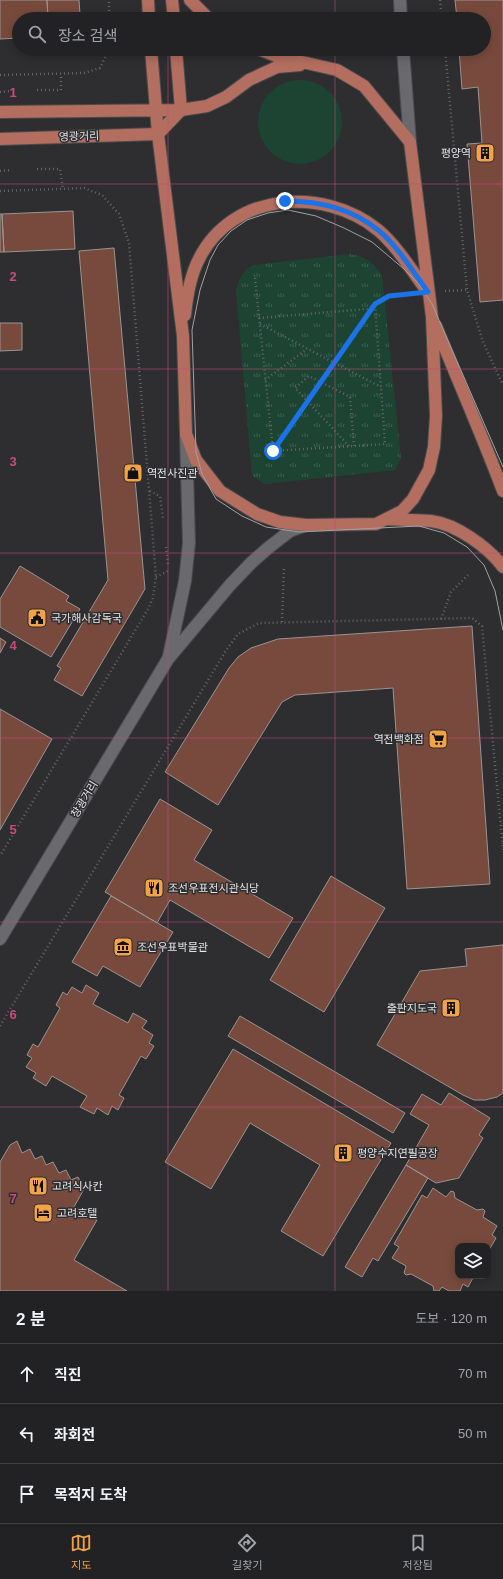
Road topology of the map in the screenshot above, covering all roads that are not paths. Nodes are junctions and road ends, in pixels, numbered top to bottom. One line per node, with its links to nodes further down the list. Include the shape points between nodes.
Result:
1 (148, 0): 5 (main road)
2 (172, 0): 6 (main road)
3 (190, 0): 7 (main road)
4 (400, 0): 8 (main road)
5 (149, 12)
6 (173, 12)
7 (201, 12)
8 (401, 12)
9 (151, 56): 14 (main road)
10 (177, 56): 15 (main road)
11 (276, 56): 13 (main road)
12 (404, 56): 19 (main road)
13 (307, 64): 15 (main road, via 277,67 249,80 226,97 207,106); 19 (main road, via 337,70 364,86)
14 (155, 110): 15 (main road); 16 (main road); 17 (main road)
15 (181, 110): 17 (main road)
16 (0, 112)
17 (158, 134): 18 (main road, 영광거리); 22 (main road)
18 (0, 138)
19 (410, 142): 20 (main road)
20 (428, 292): 21 (main road); 22 (main road, via 378,230 360,218 322,204 285,201 267,204 234,219 209,244 199,259 187,293)
21 (432, 317): 24 (main road); 25 (main road, via 436,416 434,447 429,470 413,499 402,511)
22 (183, 336): 23 (main road)
23 (186, 434): 26 (main road, via 196,460 220,491 257,514 280,522); 28 (main road, via 189,543 185,581)
24 (503, 491)
25 (386, 519): 26 (main road, via 376,524); 27 (main road, via 432,521 464,533 493,553)
26 (306, 525): 28 (main road, via 285,536 251,563)
27 (503, 567)
28 (168, 659): 29 (main road, 창광거리)
29 (0, 939)

